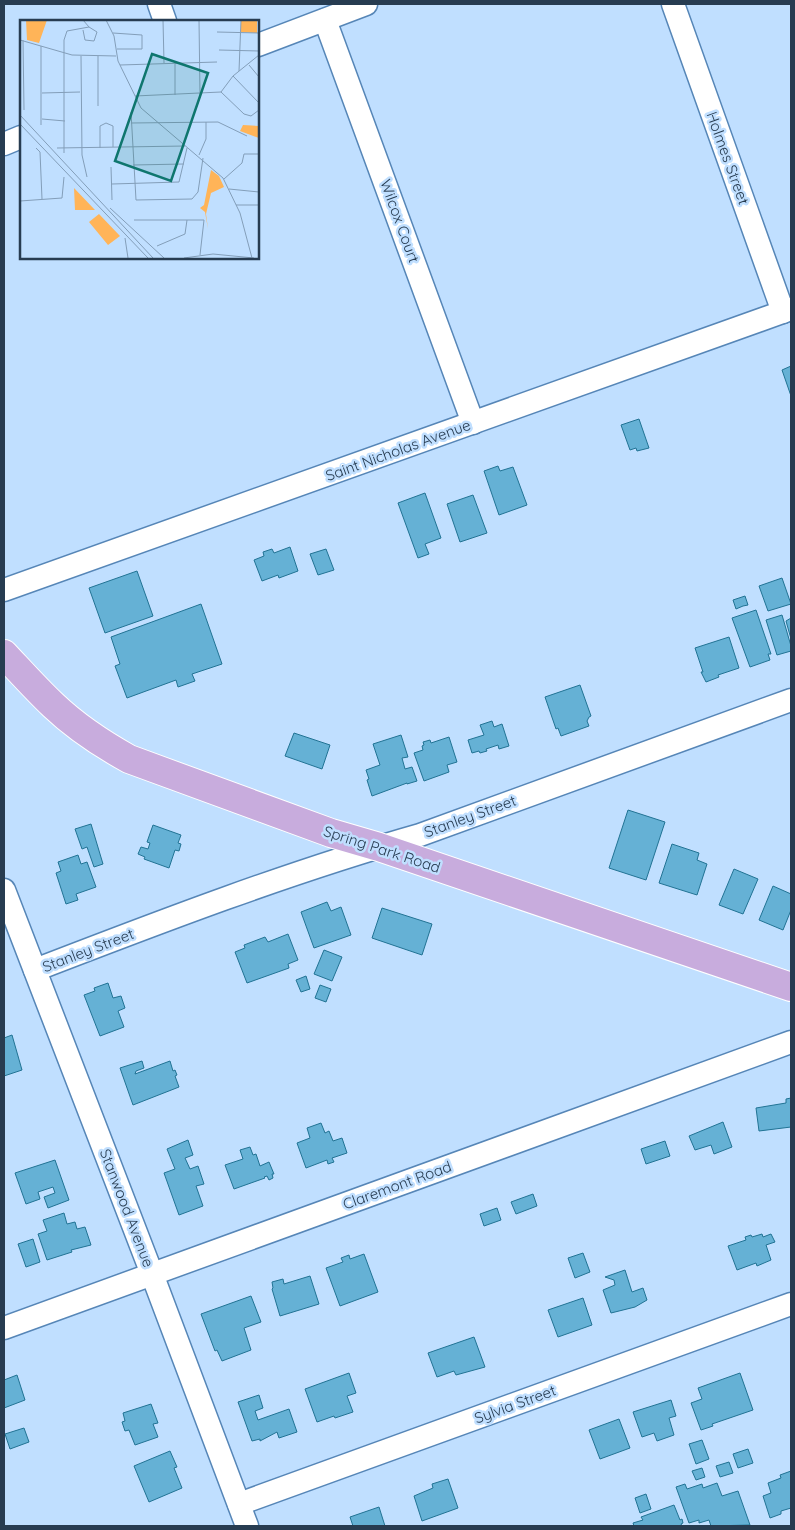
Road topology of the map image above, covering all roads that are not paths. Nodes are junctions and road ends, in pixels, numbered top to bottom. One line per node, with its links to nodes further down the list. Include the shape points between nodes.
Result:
1 (159, 4): 4 (street)
2 (366, 4): 5 (street)
3 (673, 4): 9 (street, Holmes Street)
4 (165, 20)
5 (324, 20): 6 (street); 10 (street, Wilcox Court)
6 (259, 45)
7 (20, 138): 8 (street)
8 (4, 144)
9 (787, 310): 10 (street, Saint Nicholas Avenue)
10 (473, 423): 11 (street, Saint Nicholas Avenue)
11 (4, 590)
12 (4, 654): 14 (main road, Spring Park Road, via 71,721 129,759)
13 (791, 700): 14 (street, Stanley Street)
14 (379, 847): 16 (street, Stanley Street, via 167,919); 17 (main road, Spring Park Road)
15 (4, 890): 16 (street, Stanwood Avenue)
16 (36, 970): 19 (street, Stanwood Avenue)
17 (791, 987)
18 (791, 1042): 19 (street, Claremont Road)
19 (152, 1274): 21 (street, Claremont Road); 22 (street, Stanwood Avenue)
20 (791, 1304): 22 (street, Sylvia Street)
21 (4, 1328)
22 (239, 1504): 23 (street, Stanwood Avenue)
23 (248, 1526)

